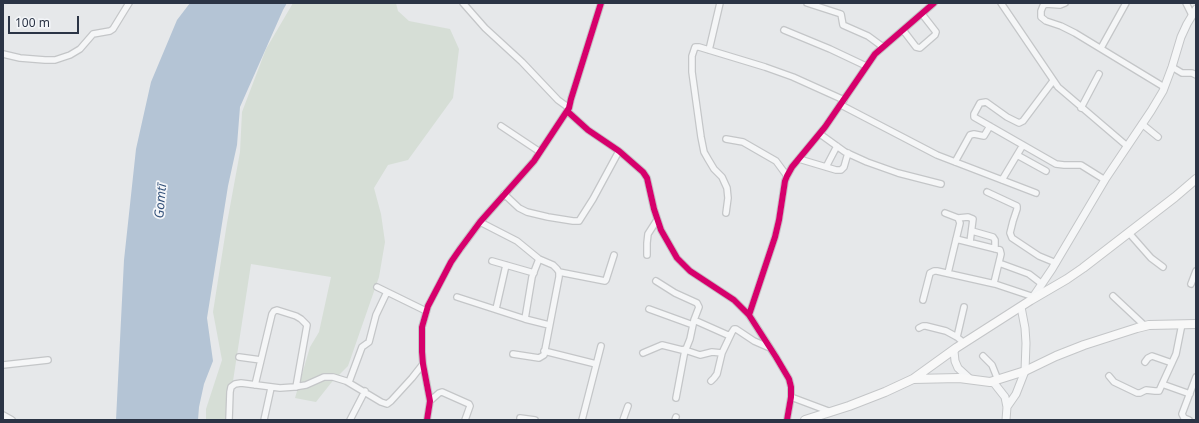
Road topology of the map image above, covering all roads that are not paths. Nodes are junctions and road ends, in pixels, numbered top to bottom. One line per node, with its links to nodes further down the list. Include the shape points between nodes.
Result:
1 (129, 3): 18 (street, via 113,29 93,34 80,49 70,55 45,60)
2 (463, 3): 27 (street)
3 (601, 3): 27 (street)
4 (720, 3): 17 (street)
5 (807, 3): 15 (street, via 841,14 843,25 868,36)
6 (934, 3): 12 (street)
7 (1001, 3): 23 (street)
8 (1065, 3): 16 (street, via 1046,4 1041,11 1041,17)
9 (1186, 3): 11 (street)
10 (1124, 4): 16 (street)
11 (1194, 12): 20 (street, via 1181,37)
12 (922, 14): 14 (street); 14 (street, via 936,32 920,48 916,47)
13 (784, 30): 19 (street)
14 (903, 30): 15 (street)
15 (883, 47): 19 (street)
16 (1100, 48): 24 (street)
17 (709, 50): 25 (street, via 793,77); 53 (street, via 695,47 692,72 704,152 728,188)
18 (3, 54)
19 (866, 66): 25 (street)
20 (1172, 67): 22 (street, via 1182,73); 24 (street)
21 (1100, 74): 26 (street)
22 (1196, 75)
23 (1053, 81): 26 (street); 30 (street, via 1021,122 1007,117 986,102 980,103 974,117)
24 (1164, 88): 28 (street)
25 (842, 102): 31 (street); 42 (street, via 937,155)
26 (1081, 108): 36 (street)
27 (568, 110): 37 (street, via 588,130); 38 (street)
28 (1142, 124): 32 (street); 36 (street)
29 (501, 126): 38 (street)
30 (990, 126): 34 (street); 42 (street, via 984,136 970,136)
31 (820, 134): 35 (street); 41 (street)
32 (1158, 137)
33 (726, 139): 45 (street, via 743,142 776,161)
34 (1023, 145): 40 (street); 48 (street, via 1056,164 1081,165)
35 (837, 146): 39 (street); 43 (street)
36 (1127, 146): 48 (street)
37 (619, 151): 52 (street, via 580,221 528,212 519,208); 56 (street, via 640,168 647,178)
38 (540, 152): 52 (street)
39 (848, 153): 43 (street, via 842,169); 49 (street, via 898,173)
40 (1017, 155): 44 (street); 47 (street)
41 (799, 159): 43 (street); 45 (street)
42 (955, 162): 47 (street)
43 (826, 167)
44 (1046, 171)
45 (787, 176): 90 (street, via 775,237)
46 (1196, 179): 59 (main road)
47 (1002, 180): 51 (street)
48 (1105, 180): 68 (street)
49 (941, 184)
50 (987, 192): 68 (street, via 1017,206 1010,233 1012,238 1039,256)
51 (1036, 193)
52 (504, 194): 57 (street)
53 (726, 213)
54 (945, 213): 55 (street)
55 (958, 218): 58 (street, via 973,219); 60 (street, via 960,223)
56 (657, 220): 64 (street, via 648,234); 90 (street, via 682,265 734,300)
57 (480, 222): 65 (street, via 517,241); 89 (street, via 451,262)
58 (972, 231): 61 (street); 62 (street, via 993,237 996,240)
59 (1129, 233): 70 (street, via 1146,253); 83 (main road, via 1066,280)
60 (956, 239): 61 (street); 74 (street)
61 (970, 242): 62 (street)
62 (995, 248): 67 (street, via 1001,252)
63 (614, 255): 72 (street, via 605,281)
64 (647, 255)
65 (539, 259): 72 (street, via 553,265); 73 (street)
66 (492, 261): 69 (street)
67 (999, 263): 76 (street); 77 (street, via 1029,274)
68 (1056, 263): 77 (street)
69 (506, 266): 73 (street); 87 (street)
70 (1163, 267)
71 (1196, 271): 78 (street)
72 (559, 272): 95 (street)
73 (534, 273): 91 (street)
74 (948, 273): 76 (street); 84 (street, via 930,273)
75 (656, 281): 92 (street, via 699,304)
76 (994, 283): 83 (street)
77 (1042, 284): 83 (street)
78 (1191, 284)
79 (377, 287): 80 (street)
80 (387, 292): 89 (street); 125 (street, via 376,315 369,342 362,347)
81 (1113, 296): 96 (street)
82 (457, 297): 87 (street)
83 (1032, 299): 86 (main road)
84 (923, 300)
85 (964, 307): 99 (street)
86 (1021, 307): 100 (main road); 118 (street, via 1026,343)
87 (496, 309): 91 (street)
88 (649, 309): 92 (street)
89 (426, 311): 115 (street, via 422,327)
90 (749, 315): 102 (street)
91 (525, 319): 95 (street)
92 (694, 323): 98 (street); 104 (street, via 688,348)
93 (1182, 324): 94 (main road); 96 (main road); 114 (street, via 1179,344)
94 (1196, 324)
95 (550, 325): 105 (street)
96 (1145, 326): 118 (main road, via 1084,345)
97 (919, 328): 99 (street, via 926,326 940,329)
98 (730, 336): 102 (street, via 736,329); 107 (street)
99 (957, 337): 100 (street)
100 (964, 343): 103 (main road)
101 (601, 346): 116 (street)
102 (770, 348): 132 (street, via 789,379)
103 (956, 348): 121 (main road); 122 (street, via 954,361)
104 (685, 350): 106 (street, via 662,345); 107 (street, via 700,355); 133 (street)
105 (544, 351): 108 (street, via 539,358); 116 (street)
106 (643, 353)
107 (722, 353): 123 (street, via 717,374)
108 (513, 354)
109 (983, 356): 124 (street, via 992,365)
110 (240, 357): 112 (street)
111 (48, 360): 117 (street)
112 (261, 360): 127 (street); 128 (street, via 274,311 301,319 307,325 307,329)
113 (1145, 362): 114 (street, via 1152,356)
114 (1172, 363): 126 (street)
115 (423, 364): 130 (street, via 387,404); 134 (street)
116 (596, 364): 147 (street)
117 (3, 365)
118 (1025, 371): 124 (main road); 136 (street, via 1016,394)
119 (1108, 376): 126 (street, via 1114,382 1138,393 1146,390 1158,391)
120 (1196, 377): 131 (street)
121 (913, 379): 122 (main road); 137 (main road)
122 (970, 379): 124 (main road)
123 (711, 381)
124 (994, 381): 136 (street, via 1005,397)
125 (349, 382): 128 (street, via 324,377); 130 (street)
126 (1162, 384): 131 (street)
127 (255, 386): 129 (street); 141 (street, via 241,383 231,387)
128 (296, 387): 129 (street)
129 (271, 388): 142 (street)
130 (365, 392): 143 (street)
131 (1192, 395): 152 (street, via 1182,416)
132 (791, 396): 137 (street); 149 (street)
133 (676, 398)
134 (430, 401): 144 (street); 145 (street, via 442,392 469,404)
135 (628, 406): 148 (street)
136 (1007, 407): 151 (street)
137 (831, 412): 150 (main road)
138 (3, 415): 140 (street)
139 (520, 418): 146 (street)
140 (12, 420)
141 (229, 420)
142 (264, 420)
143 (350, 420)
144 (427, 420)
145 (465, 420)
146 (535, 420)
147 (582, 420)
148 (623, 420)
149 (787, 420)
150 (806, 420)
151 (1006, 420)
152 (1189, 420)

